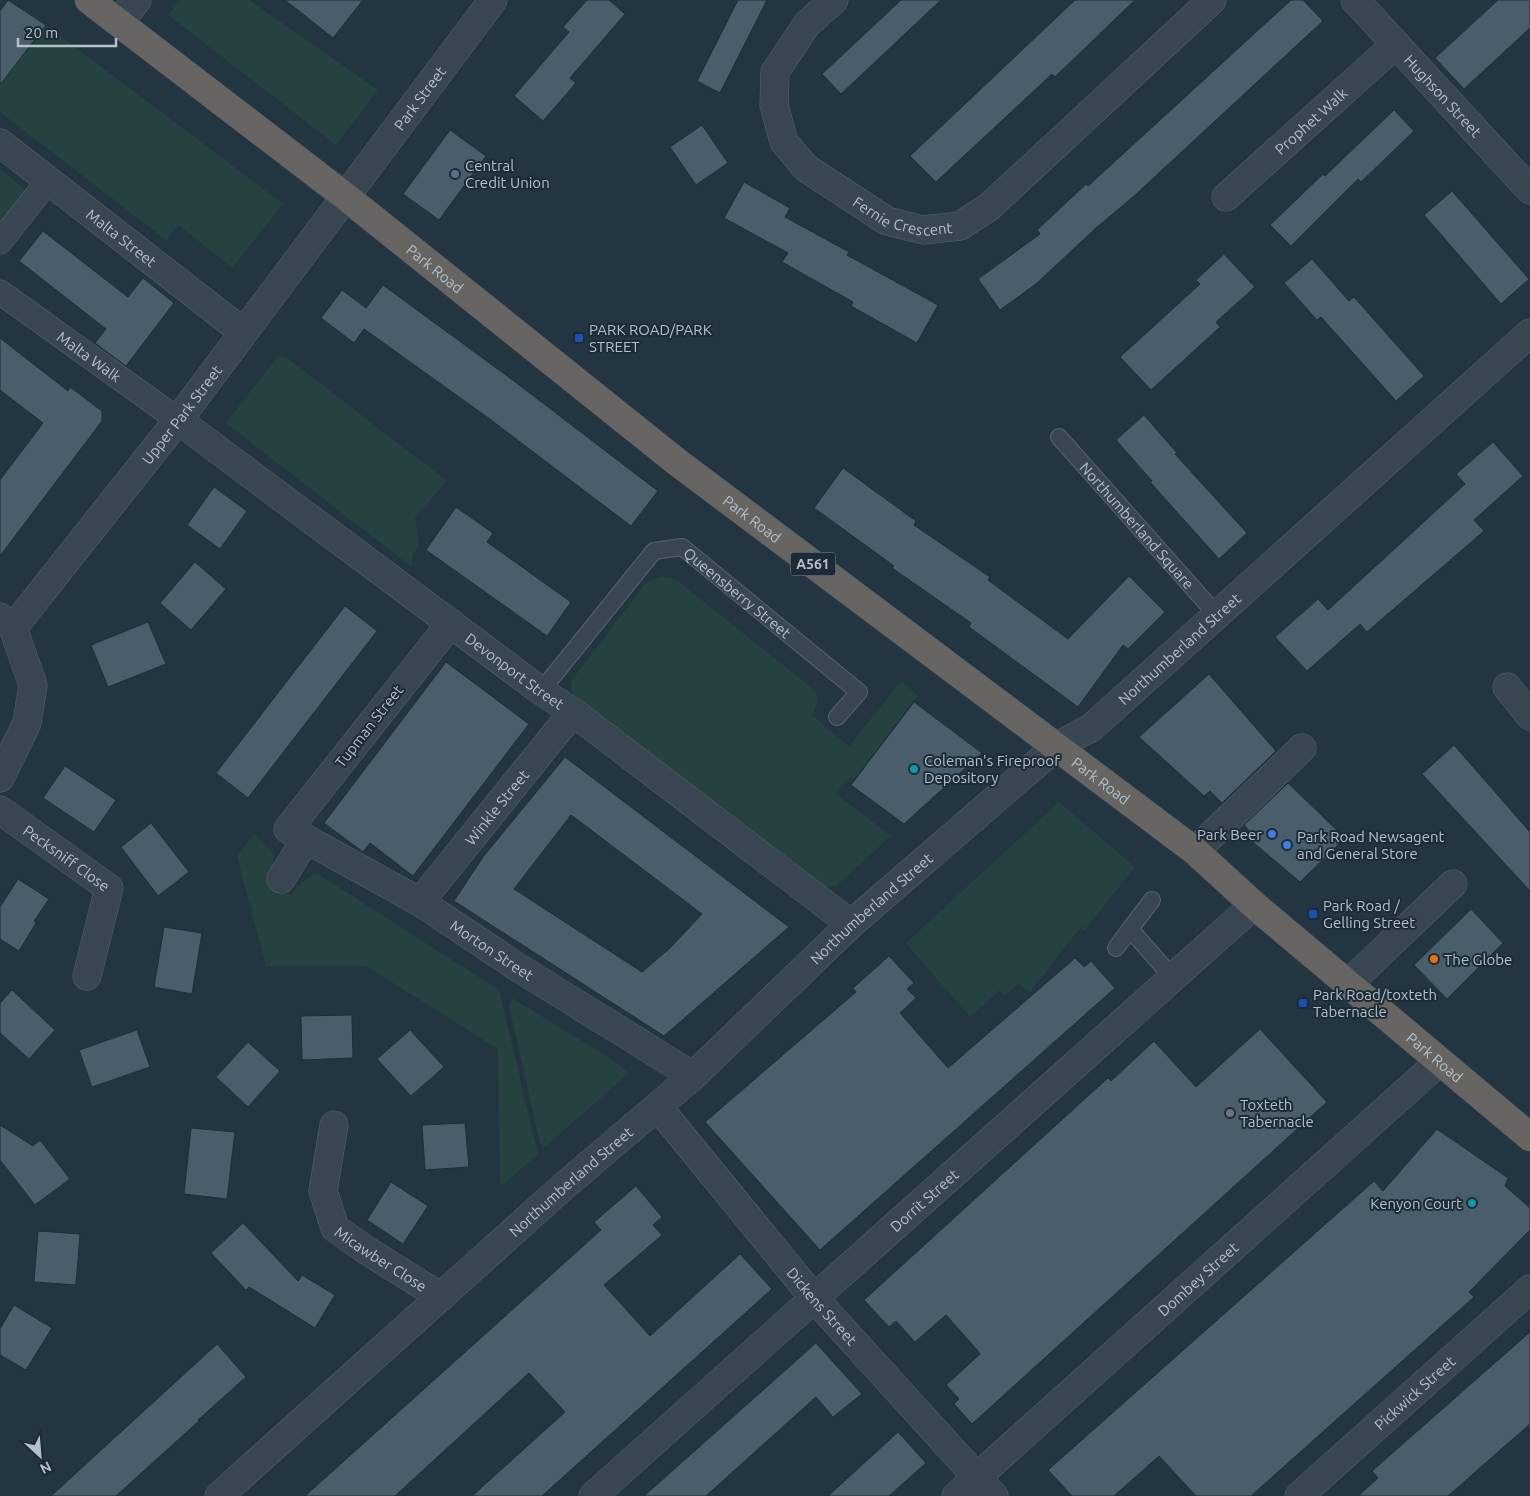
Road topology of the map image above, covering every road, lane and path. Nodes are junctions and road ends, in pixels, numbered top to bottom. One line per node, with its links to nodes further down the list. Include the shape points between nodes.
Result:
1 (89, 0): 7 (highway, Park Road / A561)
2 (137, 0): 7 (street)
3 (493, 0): 12 (street, Park Street)
4 (834, 0): 5 (street, Fernie Crescent, via 807,24 775,72 774,105 784,142 806,168 887,221 924,230 960,226 989,207)
5 (1212, 0)
6 (1355, 0): 8 (street, Hughson Street)
7 (119, 22): 12 (highway, Park Road / A561)
8 (1396, 44): 11 (street, Hughson Street); 13 (street, Prophet Walk)
9 (0, 142): 10 (street, Malta Street)
10 (48, 180): 14 (street); 16 (street, Malta Street)
11 (1530, 190)
12 (346, 197): 16 (street, Upper Park Street); 28 (highway, Park Road / A561, via 677,462)
13 (1226, 197)
14 (0, 242)
15 (0, 292): 18 (street, Malta Walk)
16 (244, 332): 18 (street, Upper Park Street)
17 (1530, 332): 20 (street, Northumberland Street)
18 (178, 420): 21 (street, Upper Park Street); 22 (street, Devonport Street)
19 (1059, 437): 20 (lane, Northumberland Square)
20 (1216, 614): 28 (street, Northumberland Street, via 1090,728)
21 (6, 622): 30 (street, via 32,685 27,723)
22 (451, 622): 24 (street, Devonport Street); 32 (street, Tupman Street)
23 (1507, 687): 27 (street)
24 (541, 691): 25 (street, Devonport Street); 26 (lane, Queensberry Street, via 654,551 682,547 859,692)
25 (573, 712): 37 (street, Winkle Street); 39 (street, Devonport Street)
26 (837, 716)
27 (1530, 716)
28 (1057, 746): 33 (highway, Park Road / A561); 39 (street, Northumberland Street)
29 (1302, 748): 33 (street)
30 (0, 778)
31 (0, 810): 42 (street, Pecksniff Close, via 109,888)
32 (297, 834): 34 (street, Tupman Street); 37 (street, Morton Street)
33 (1195, 851): 38 (highway, Park Road / A561)
34 (281, 880)
35 (1453, 884): 44 (street)
36 (1152, 900): 40 (lane)
37 (420, 902): 46 (street, Morton Street)
38 (1254, 905): 43 (street, Dorrit Street); 44 (highway, Park Road / A561)
39 (851, 924): 46 (street, Northumberland Street)
40 (1130, 929): 41 (lane); 43 (lane)
41 (1116, 948)
42 (87, 976)
43 (1173, 978): 52 (street, Dorrit Street)
44 (1349, 983): 45 (highway, Park Road / A561)
45 (1439, 1062): 49 (highway, Park Road / A561); 53 (street, Dombey Street)
46 (693, 1076): 47 (street, Northumberland Street)
47 (658, 1107): 51 (street, Northumberland Street); 52 (street, Dickens Street)
48 (334, 1125): 51 (street, Micawber Close, via 324,1191 335,1228)
49 (1530, 1137)
50 (1530, 1288): 57 (street, Pickwick Street)
51 (441, 1297): 54 (street, Northumberland Street)
52 (814, 1298): 53 (street, Dickens Street); 55 (street, Dorrit Street)
53 (986, 1487): 56 (street, Dombey Street)
54 (219, 1496)
55 (593, 1496)
56 (956, 1496)
57 (1299, 1496)

